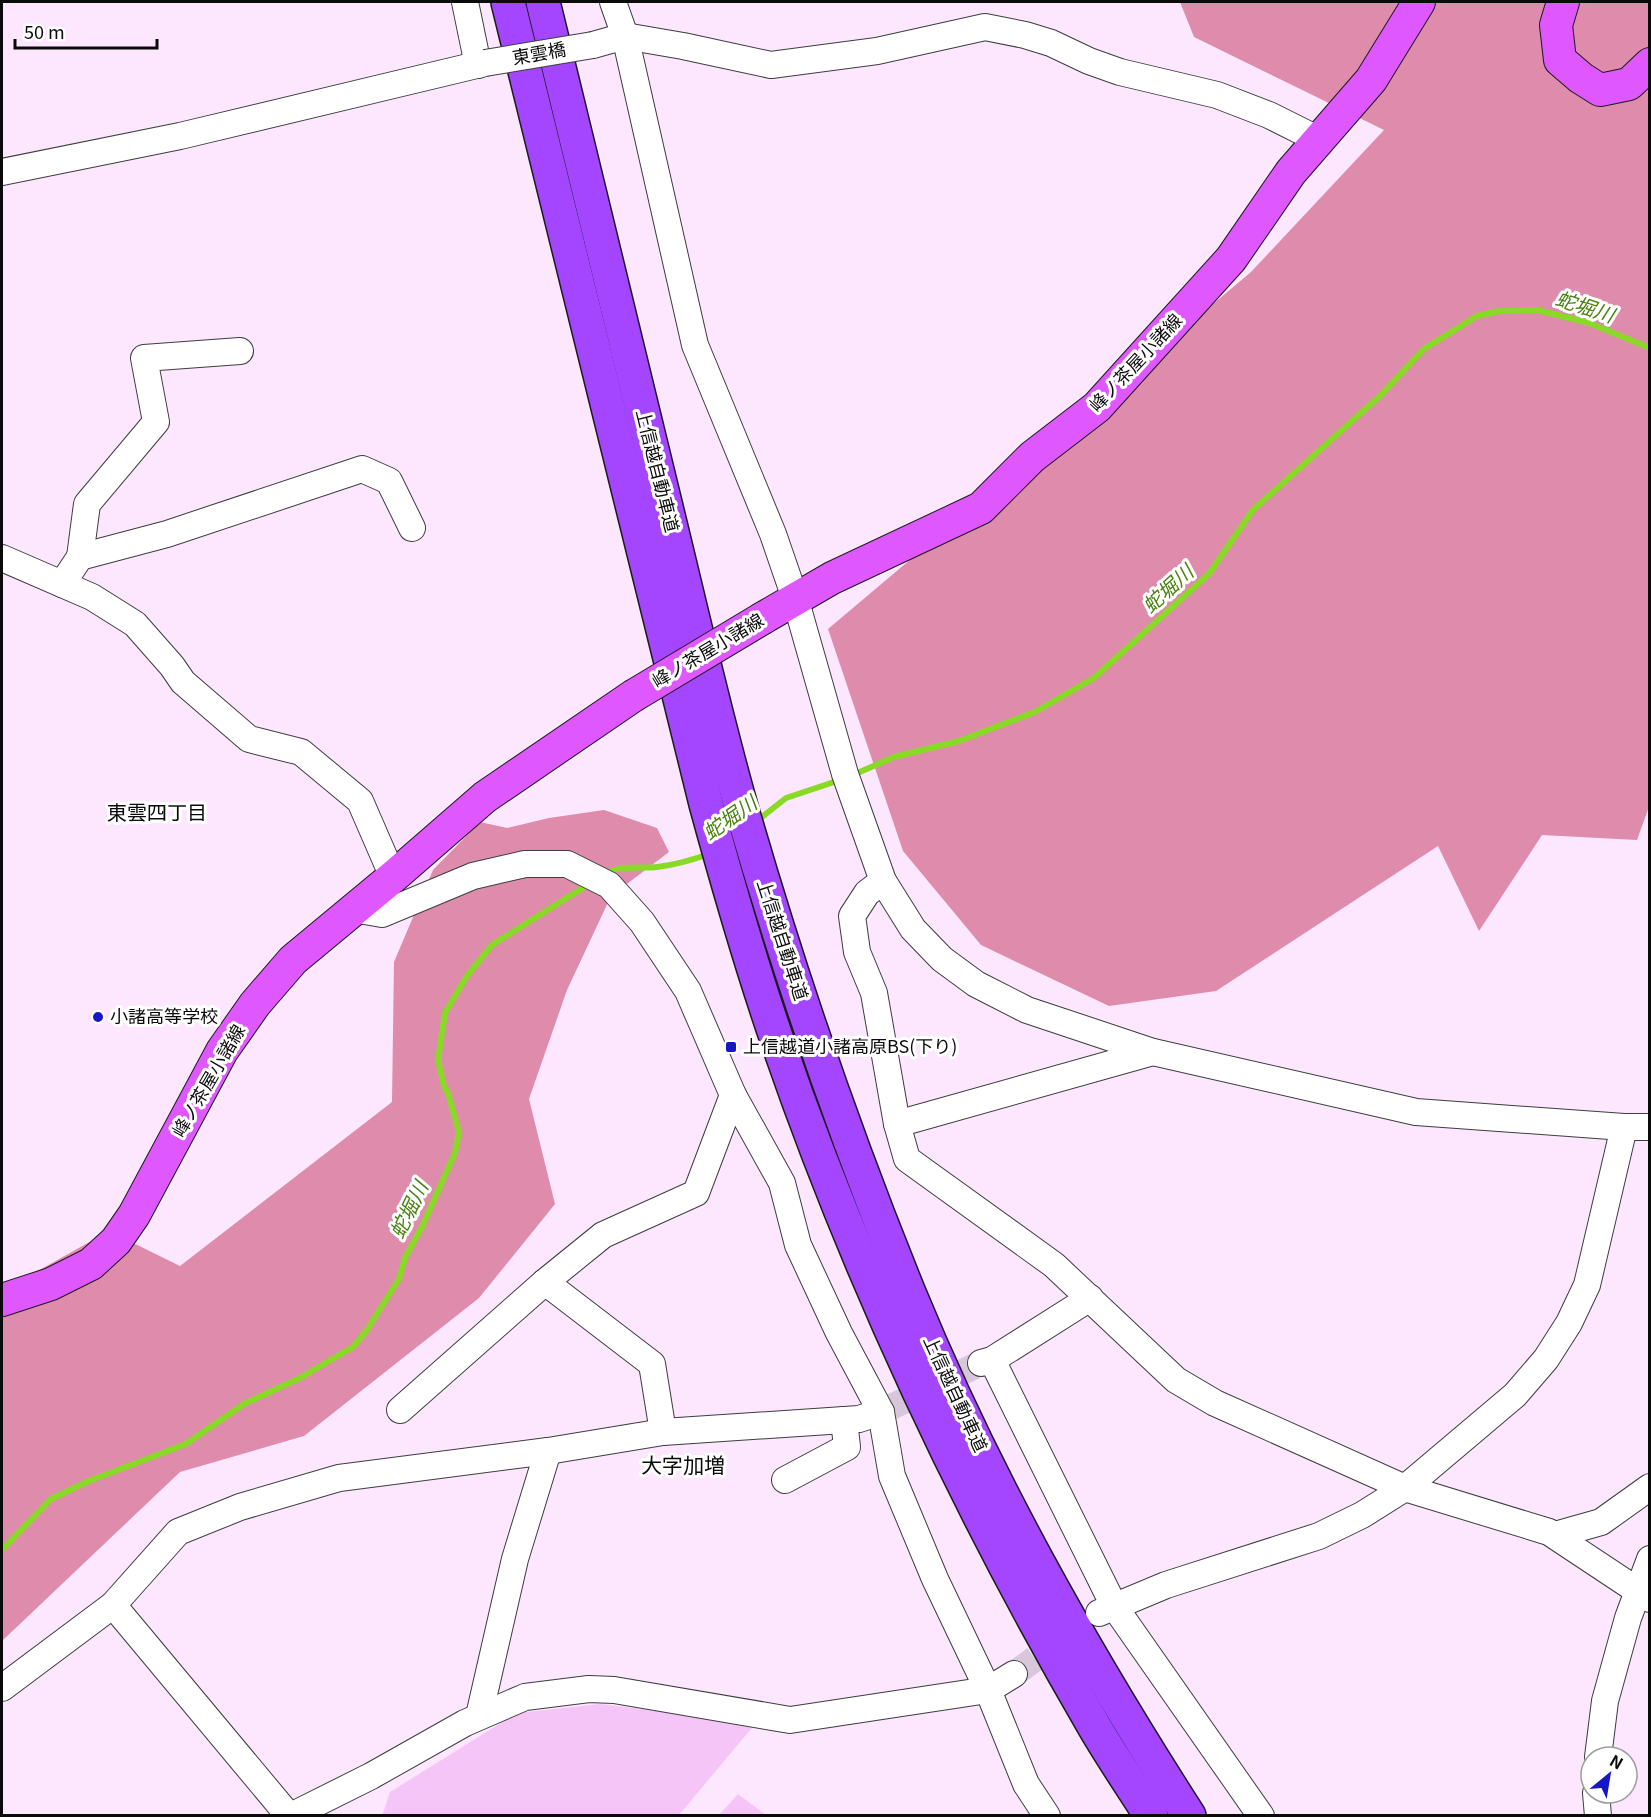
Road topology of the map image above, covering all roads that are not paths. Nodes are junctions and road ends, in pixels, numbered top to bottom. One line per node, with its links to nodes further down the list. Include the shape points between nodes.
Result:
1 (465, 2): 8 (street)
2 (508, 2): 49 (highway, 上信越自動車道, via 706,804 774,1033 885,1319 950,1460 1095,1729)
3 (543, 2): 50 (highway, 上信越自動車道, via 738,794 807,1017 860,1167 910,1295 974,1440 1123,1712)
4 (613, 2): 7 (street)
5 (1419, 2): 10 (main road, 峰ノ茶屋小諸線, via 1371,80)
6 (1563, 2): 9 (main road, via 1556,25 1560,60 1581,78 1600,90 1629,84)
7 (625, 36): 8 (street, 東雲橋, bridge); 10 (street, via 771,65 877,51 986,27 1025,34 1120,72 1217,95); 17 (street, via 695,345 773,534)
8 (482, 64): 11 (street, 東雲橋, via 200,132)
9 (1650, 64)
10 (1318, 140): 17 (main road, 峰ノ茶屋小諸線, via 1231,258 1098,407 1032,457 981,508)
11 (2, 172)
12 (240, 351): 14 (street, via 144,358 156,422 87,504)
13 (412, 528): 14 (street, via 389,481 362,469 167,534)
14 (80, 557): 16 (street)
15 (2, 558): 16 (street)
16 (62, 584): 18 (street, via 92,597 135,624 183,682 249,739 301,752 360,801)
17 (795, 598): 18 (main road, 峰ノ茶屋小諸線, bridge, via 633,696 485,797); 19 (street, via 845,774)
18 (393, 877): 20 (main road, 峰ノ茶屋小諸線)
19 (883, 881): 21 (street, via 913,929 942,959 976,984 1027,1010); 23 (street, via 867,893 852,916 857,952 874,993)
20 (353, 909): 22 (street, via 382,914 472,876 525,864 567,864 609,885 642,922 688,991); 28 (main road, 峰ノ茶屋小諸線, via 293,960 222,1051 134,1215 116,1241 91,1264 51,1284)
21 (1153, 1052): 23 (street); 24 (street, via 1416,1112)
22 (733, 1095): 26 (street, via 696,1193 603,1235); 30 (street, via 782,1183 798,1245)
23 (897, 1124): 27 (street, via 907,1159 1054,1265)
24 (1624, 1127): 25 (street); 36 (street, via 1587,1285 1569,1323 1546,1359 1515,1395)
25 (1650, 1127)
26 (545, 1282): 29 (street); 32 (street, via 652,1364)
27 (1090, 1298): 36 (street, via 1176,1380 1215,1403); 41 (street, via 987,1362)
28 (2, 1300)
29 (400, 1410)
30 (881, 1412): 31 (street); 44 (street, via 892,1476 935,1580)
31 (844, 1420): 32 (street); 34 (street, via 847,1447)
32 (663, 1432): 33 (street)
33 (548, 1451): 40 (street, via 339,1478 240,1507 178,1532); 45 (street, via 515,1559)
34 (785, 1480)
35 (1650, 1487): 37 (street, via 1601,1522)
36 (1405, 1488): 37 (street); 41 (street, via 1319,1536 1166,1585)
37 (1555, 1535): 39 (street)
38 (1650, 1559): 39 (street)
39 (1643, 1594): 46 (street, via 1605,1701)
40 (113, 1605): 43 (street); 47 (street)
41 (1107, 1610): 51 (street)
42 (1014, 1674): 44 (street)
43 (2, 1688)
44 (988, 1690): 45 (street, via 789,1720 589,1689 525,1696); 48 (street, via 1026,1784)
45 (479, 1716): 47 (street, via 371,1776)
46 (1600, 1745)
47 (290, 1815)
48 (1047, 1815)
49 (1151, 1815)
50 (1189, 1815)
51 (1261, 1815)

